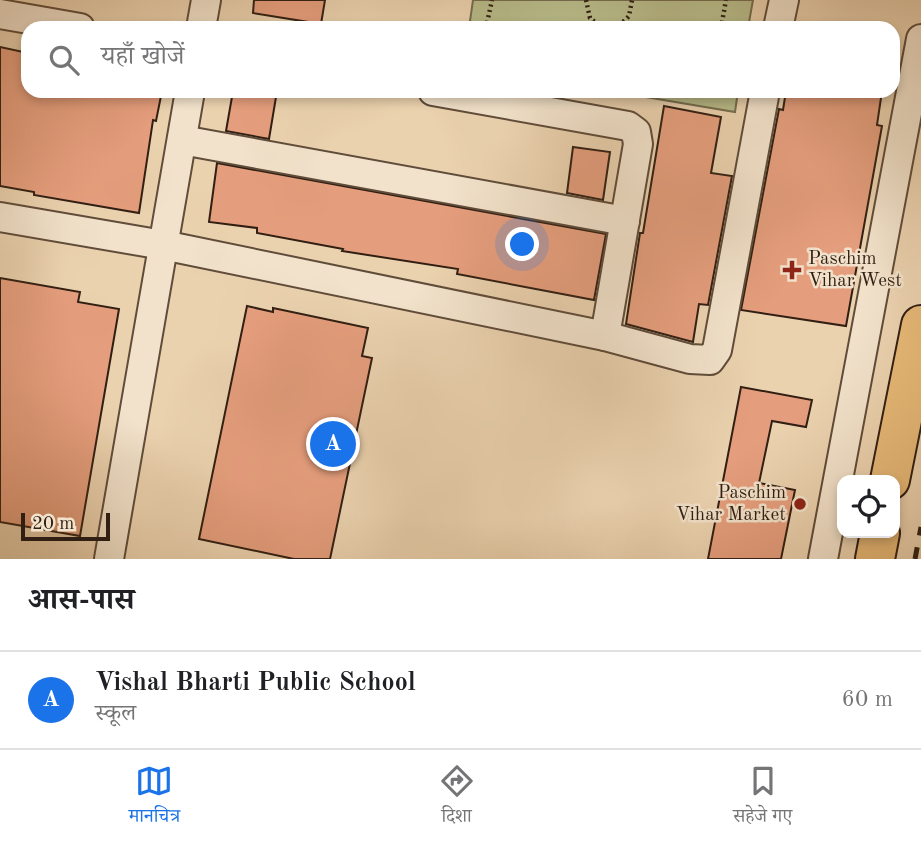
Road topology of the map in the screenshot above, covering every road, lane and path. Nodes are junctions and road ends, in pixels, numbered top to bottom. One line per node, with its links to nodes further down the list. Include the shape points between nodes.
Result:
1 (206, 0): 9 (street)
2 (492, 0): 10 (path)
3 (586, 0): 11 (path)
4 (632, 0): 12 (path)
5 (726, 0): 13 (path)
6 (784, 0): 14 (street)
7 (0, 14): 8 (street)
8 (40, 21)
9 (202, 21)
10 (488, 21)
11 (594, 21)
12 (625, 21)
13 (722, 21)
14 (780, 21)
15 (921, 39): 28 (street)
16 (189, 98): 19 (street)
17 (472, 98): 21 (street, via 628,126 636,132)
18 (764, 98): 24 (street, via 717,350 710,360 690,359)
19 (181, 140): 21 (street); 22 (street)
20 (0, 217): 22 (street)
21 (625, 222): 24 (street)
22 (163, 245): 24 (street); 27 (street)
23 (921, 326): 25 (main road)
24 (604, 336)
25 (891, 475)
26 (879, 538): 29 (main road)
27 (109, 559)
28 (824, 559)
29 (875, 559)

